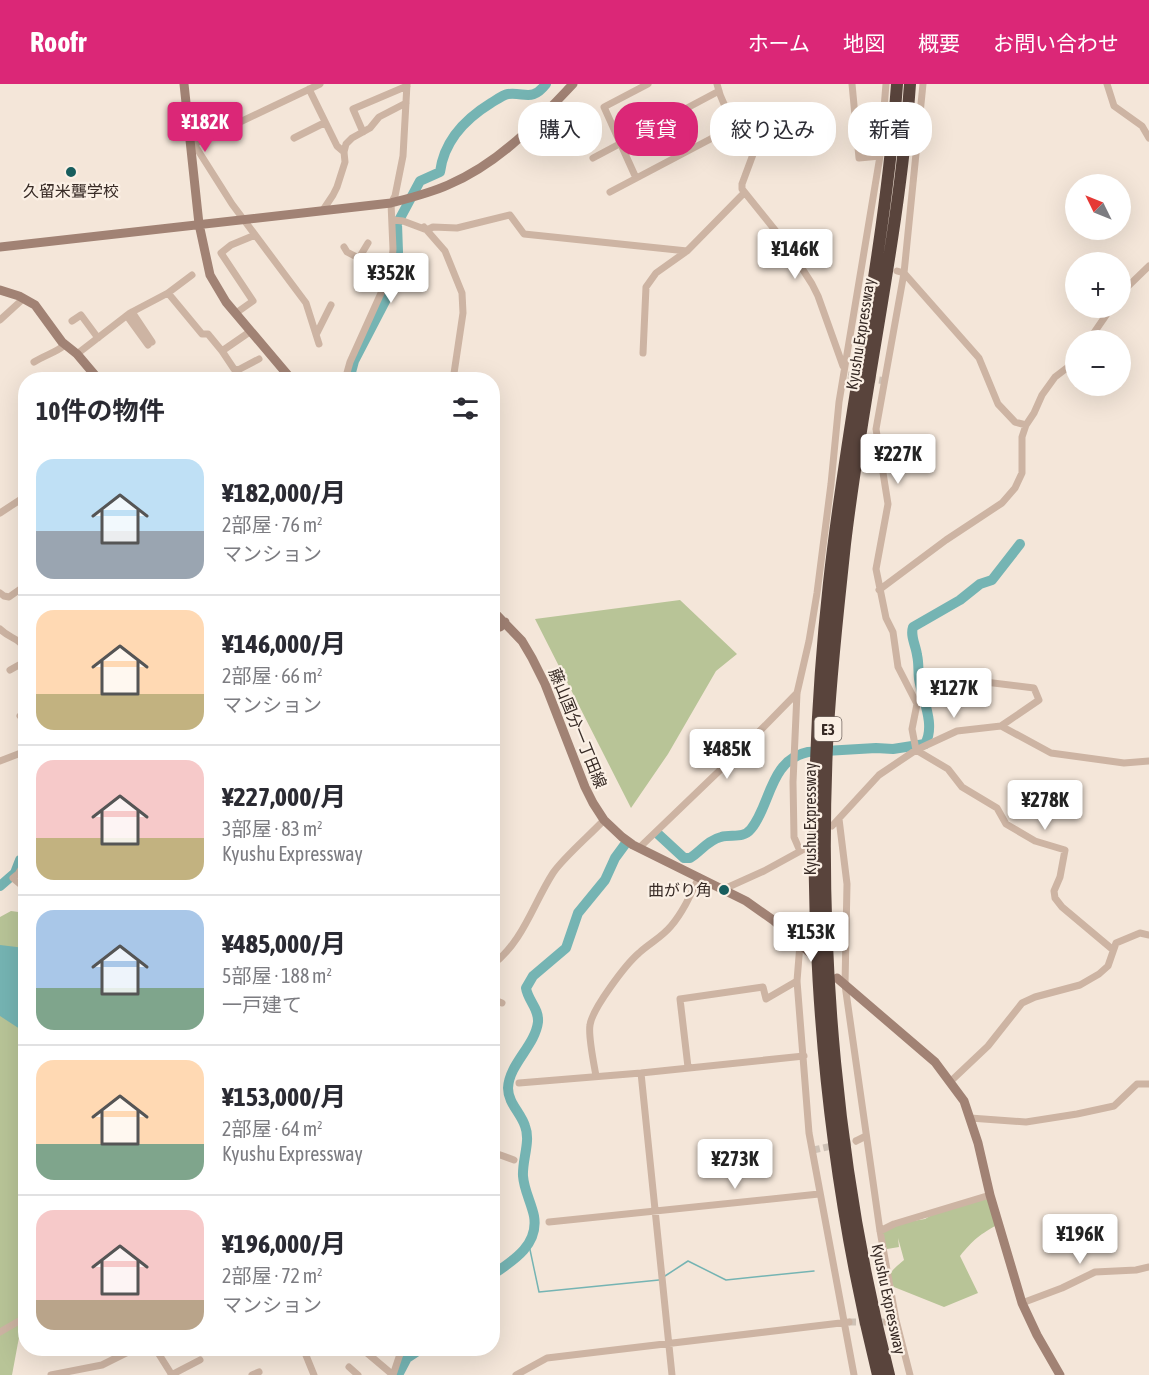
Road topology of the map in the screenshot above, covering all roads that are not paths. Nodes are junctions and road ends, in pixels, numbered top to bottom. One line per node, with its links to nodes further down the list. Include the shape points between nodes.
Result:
1 (184, 84): 24 (main road)
2 (320, 84): 13 (street)
3 (573, 84): 35 (main road, via 496,159 451,184)
4 (648, 84): 19 (street, via 604,107)
5 (852, 84): 15 (street)
6 (886, 84): 16 (street)
7 (897, 84): 153 (highway, Kyushu Expressway / E3, via 875,276 829,582 815,786 816,922 825,1063 841,1193)
8 (910, 84): 154 (highway, Kyushu Expressway / E3, via 896,213 845,542 826,786 827,944 836,1062 854,1201)
9 (923, 84): 48 (street)
10 (1107, 84): 22 (street, via 1114,106 1142,126)
11 (406, 85): 17 (street); 20 (street, via 353,109)
12 (718, 88): 14 (street)
13 (309, 89): 18 (street); 24 (street)
14 (693, 102)
15 (854, 102)
16 (884, 102)
17 (406, 103): 20 (street, via 379,117); 35 (street, via 403,156)
18 (324, 123): 21 (street); 26 (street, via 336,146)
19 (614, 128)
20 (363, 132): 26 (street, via 346,144)
21 (294, 138)
22 (1149, 138)
23 (710, 139): 32 (street)
24 (192, 143): 37 (street); 39 (main road)
25 (614, 147): 31 (street)
26 (344, 152): 36 (street, via 337,187)
27 (627, 156): 32 (street)
28 (752, 156): 34 (street, via 741,184)
29 (859, 156): 30 (street)
30 (880, 156): 76 (street)
31 (593, 158)
32 (636, 178): 33 (street)
33 (610, 192)
34 (744, 192): 45 (street); 76 (street, via 787,245 812,284)
35 (391, 203): 36 (main road); 38 (street)
36 (322, 210): 37 (main road)
37 (244, 219): 39 (main road); 41 (street)
38 (393, 220): 40 (street); 49 (street)
39 (200, 224): 43 (main road); 56 (main road, via 210,275)
40 (424, 227): 45 (street, via 457,228 510,215 524,234); 75 (street, via 445,251 462,293)
41 (255, 235): 56 (street, via 221,253 253,300); 61 (street, via 306,303)
42 (368, 243): 46 (street)
43 (0, 247)
44 (344, 248): 46 (street)
45 (687, 251): 67 (street, via 656,273 646,287)
46 (359, 258): 49 (street)
47 (1149, 266): 51 (street)
48 (900, 272): 77 (street, via 979,358 1002,409 1015,422); 80 (street, via 876,429 888,504 876,569)
49 (389, 274): 74 (street)
50 (192, 275): 53 (street)
51 (1131, 283)
52 (0, 290): 54 (main road)
53 (168, 293): 57 (street); 66 (street, via 202,334 208,334)
54 (23, 299): 58 (street); 65 (main road, via 35,305)
55 (332, 305): 61 (street)
56 (236, 313): 60 (main road)
57 (129, 314): 62 (street); 63 (street)
58 (0, 320)
59 (72, 321): 62 (street, via 81,315)
60 (251, 331): 66 (street); 73 (main road)
61 (317, 333): 64 (street)
62 (98, 338): 68 (street)
63 (150, 343)
64 (319, 344)
65 (65, 345): 68 (main road); 70 (street)
66 (222, 351): 69 (street, via 238,370)
67 (644, 353)
68 (77, 354): 72 (main road)
69 (259, 359)
70 (34, 362)
71 (1065, 369): 77 (street, via 1042,394)
72 (92, 372)
73 (285, 372)
74 (347, 372)
75 (454, 372)
76 (845, 373): 91 (street, via 817,592)
77 (1026, 425): 80 (street, via 1022,473 1002,503)
78 (18, 501): 79 (street)
79 (0, 513)
80 (879, 590): 93 (street, via 893,632 898,668 917,704 912,729)
81 (18, 591): 82 (street, via 9,597)
82 (0, 593)
83 (500, 617): 84 (main road, 藤山国分一丁田線)
84 (505, 622): 85 (main road); 98 (main road, 藤山国分一丁田線, via 532,658 592,803)
85 (500, 627)
86 (0, 629): 87 (street)
87 (18, 639)
88 (18, 666): 89 (street)
89 (10, 670)
90 (952, 678): 92 (street, via 1034,688 1039,700)
91 (797, 693): 100 (street); 102 (street, via 794,837 803,850)
92 (1001, 726): 93 (street, via 957,731); 96 (street, via 1051,753 1124,763)
93 (916, 750): 97 (street, via 879,775); 105 (street, via 948,769 962,787 998,808 1006,824 1035,842 1065,850 1055,898)
94 (18, 754): 95 (street)
95 (0, 761)
96 (1149, 761)
97 (839, 819): 99 (street); 110 (street, via 847,884)
98 (604, 820): 100 (main road, 藤山国分一丁田線); 107 (street, via 554,871 516,940)
99 (832, 826)
100 (639, 848): 101 (main road, 藤山国分一丁田線)
101 (699, 878): 102 (main road, 藤山国分一丁田線); 114 (street, via 672,925 624,969 600,1004 589,1026)
102 (724, 889): 104 (main road, 藤山国分一丁田線, via 762,911)
103 (1149, 935): 105 (street, via 1140,933 1116,943)
104 (800, 944): 106 (main road, 藤山国分一丁田線); 109 (street)
105 (1112, 949): 115 (street, via 1108,966 1080,985 1022,1003 988,1046)
106 (811, 954)
107 (500, 959)
108 (837, 978): 110 (main road)
109 (798, 981): 111 (street); 112 (street, via 766,999 763,987 680,999)
110 (845, 985): 115 (main road, via 935,1062); 119 (street)
111 (804, 1056): 112 (street); 123 (street, via 809,1133)
112 (688, 1067): 113 (street)
113 (641, 1073): 114 (street); 125 (street)
114 (596, 1076): 116 (street)
115 (951, 1081): 118 (main road)
116 (519, 1083)
117 (1149, 1084): 118 (street, via 1137,1084 1114,1106 1077,1114 1026,1122)
118 (970, 1118): 124 (main road)
119 (866, 1136): 120 (street); 127 (street)
120 (856, 1141)
121 (500, 1155): 122 (street)
122 (514, 1160)
123 (819, 1194): 125 (street); 132 (street)
124 (990, 1195): 127 (street); 129 (main road)
125 (654, 1210): 126 (street); 135 (street)
126 (549, 1222)
127 (880, 1231): 130 (street)
128 (1149, 1267): 129 (street, via 1095,1272)
129 (1022, 1303): 156 (main road)
130 (896, 1320): 133 (street); 155 (street)
131 (18, 1322): 134 (street)
132 (846, 1322): 135 (street); 152 (street)
133 (887, 1322)
134 (0, 1332)
135 (669, 1343): 150 (street, via 548,1358); 151 (street)
136 (120, 1356): 144 (street, via 102,1365)
137 (159, 1356): 145 (street)
138 (306, 1356): 147 (street)
139 (371, 1356): 149 (street)
140 (399, 1356): 149 (street)
141 (200, 1360): 145 (street)
142 (349, 1367): 148 (street)
143 (259, 1372): 146 (street)
144 (51, 1375)
145 (172, 1375)
146 (252, 1375)
147 (314, 1375)
148 (358, 1375)
149 (393, 1375)
150 (516, 1375)
151 (672, 1375)
152 (854, 1375)
153 (878, 1375)
154 (889, 1375)
155 (910, 1375)
156 (1060, 1375)

